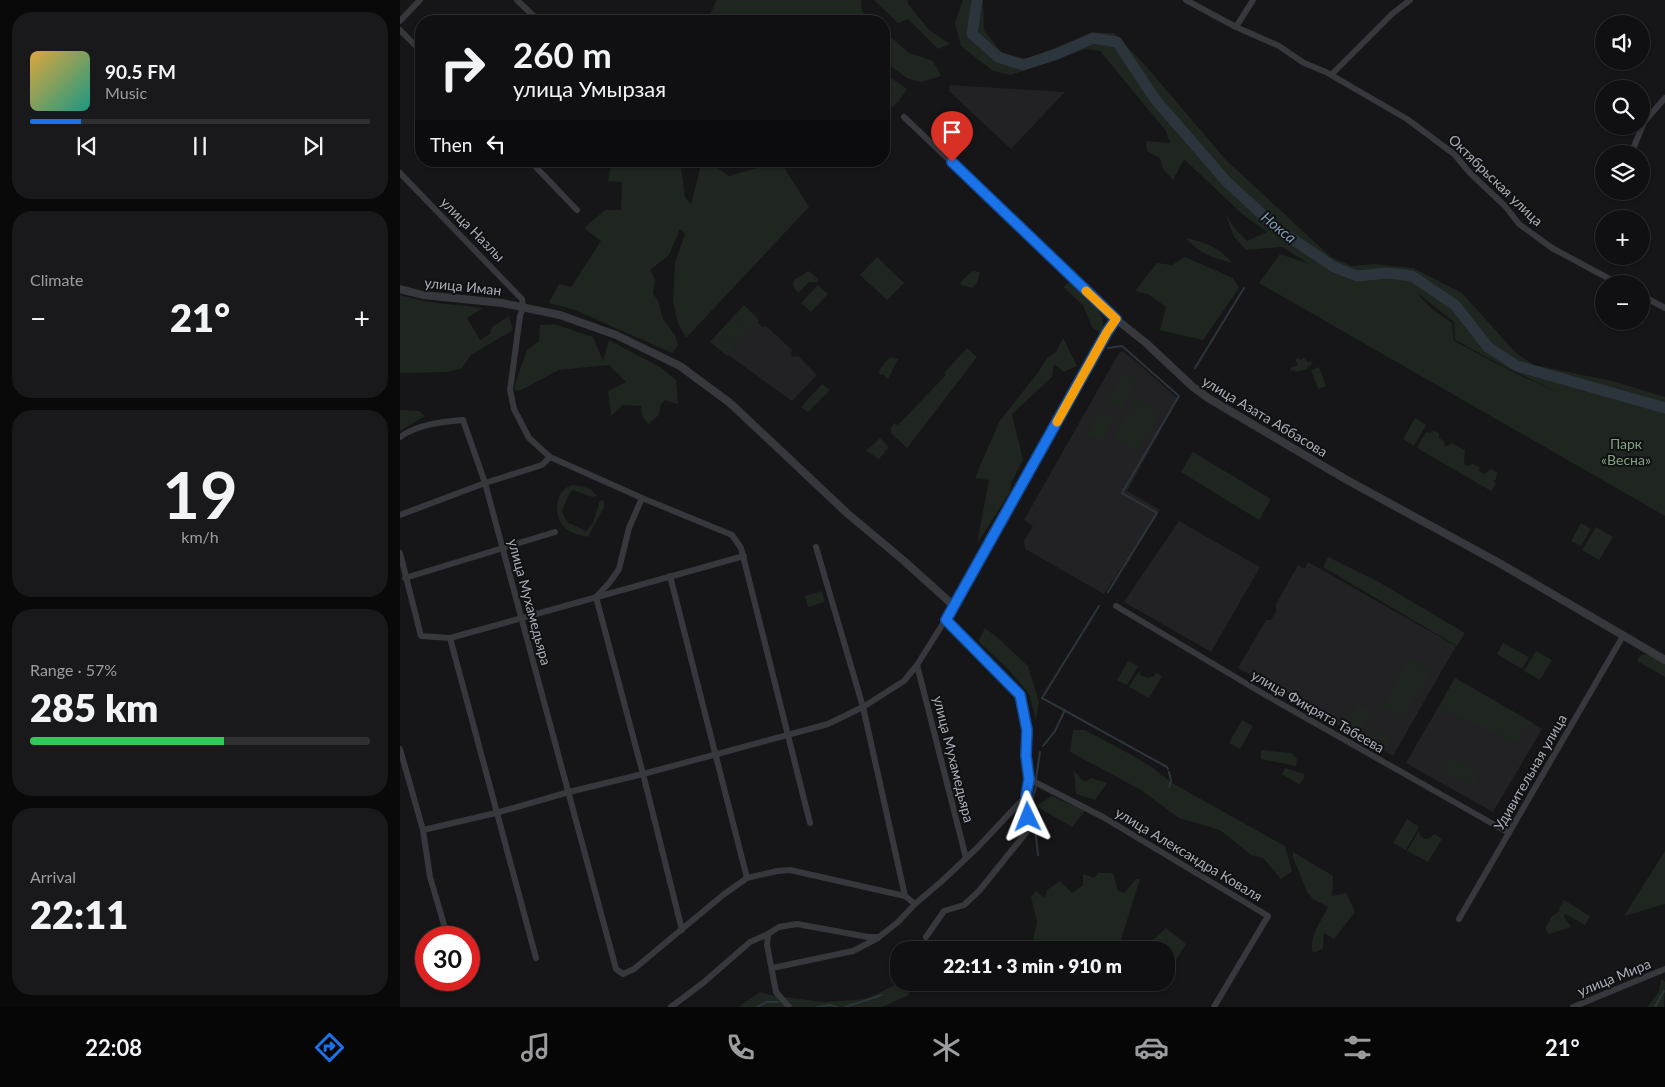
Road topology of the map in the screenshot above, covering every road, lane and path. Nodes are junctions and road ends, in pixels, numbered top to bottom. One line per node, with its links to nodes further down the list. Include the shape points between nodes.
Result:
1 (420, 0): 7 (street)
2 (517, 0): 6 (street)
3 (1186, 0): 8 (street, Октябрьская улица)
4 (1253, 0): 8 (street)
5 (1410, 0): 11 (street)
6 (533, 15)
7 (400, 21)
8 (1236, 27): 11 (street, Октябрьская улица)
9 (400, 30): 10 (street)
10 (415, 45)
11 (1331, 75): 18 (street, Октябрьская улица, via 1407,119 1454,154 1506,206 1519,224 1552,248)
12 (1665, 98): 14 (street, via 1644,122)
13 (904, 116): 23 (street, улица Азата Аббасова)
14 (1635, 145)
15 (536, 167): 17 (street)
16 (400, 173): 21 (street, улица Назлы, via 499,273 522,299)
17 (577, 210)
18 (1602, 275)
19 (400, 289): 21 (street, улица Иман, via 423,295)
20 (1650, 300): 22 (street)
21 (523, 307): 25 (street, via 510,390 512,404 529,438); 37 (street, улица Иман, via 591,325 680,366 730,404 848,514)
22 (1665, 308)
23 (1116, 319): 37 (street); 41 (street, улица Азата Аббасова, via 1208,398)
24 (400, 437): 26 (street, улица Мухамедьяра, via 430,424 462,420)
25 (550, 457): 26 (street, via 542,466); 27 (street)
26 (485, 483): 28 (street); 31 (street, улица Мухамедьяра)
27 (642, 498): 33 (street, via 732,535); 36 (street, via 628,528 619,569)
28 (400, 516)
29 (555, 532): 31 (street)
30 (816, 547): 45 (street)
31 (502, 548): 35 (street); 39 (street, улица Мухамедьяра)
32 (400, 553): 35 (street)
33 (744, 556): 34 (street); 46 (street)
34 (670, 576): 36 (street); 48 (street)
35 (405, 578): 42 (street, via 421,636)
36 (596, 597): 39 (street); 49 (street)
37 (954, 606): 40 (street)
38 (1116, 606): 56 (street, улица Фикрята Табеева)
39 (521, 618): 42 (street); 51 (street, улица Мухамедьяра)
40 (944, 623): 44 (street); 50 (street, via 1020,695 1027,730)
41 (1623, 636): 43 (street, улица Азата Аббасова); 56 (street, Удивительная улица)
42 (450, 638): 53 (street)
43 (1665, 660)
44 (917, 665): 45 (street, via 904,681); 57 (street, улица Мухамедьяра)
45 (863, 707): 46 (street, via 828,724); 59 (street)
46 (787, 736): 48 (street); 54 (street)
47 (400, 749): 55 (street)
48 (714, 755): 49 (street); 58 (street)
49 (643, 774): 51 (street); 63 (street)
50 (1029, 779): 52 (street); 72 (street, улица Александра Коваля, via 1103,816 1268,916)
51 (568, 792): 53 (street); 63 (street, улица Мухамедьяра, via 616,970 623,974 634,969)
52 (1026, 796): 57 (street); 66 (street, via 1028,829 979,891 964,905 944,911)
53 (496, 813): 55 (street); 67 (street)
54 (810, 823)
55 (423, 830): 62 (street, via 430,877)
56 (1509, 833): 61 (street, Удивительная улица)
57 (966, 858): 60 (street)
58 (747, 878): 59 (street, via 790,870); 63 (street)
59 (905, 896): 60 (street)
60 (915, 904): 65 (street)
61 (1458, 919)
62 (444, 926)
63 (682, 930)
64 (768, 934): 65 (street, via 779,927 797,924); 68 (street); 70 (street, via 750,942)
65 (879, 937): 68 (street, via 853,951)
66 (926, 938)
67 (536, 958)
68 (772, 968): 71 (street, via 776,992)
69 (1665, 969): 73 (street, улица Мира)
70 (671, 1007)
71 (789, 1007)
72 (1214, 1007)
73 (1573, 1007)

